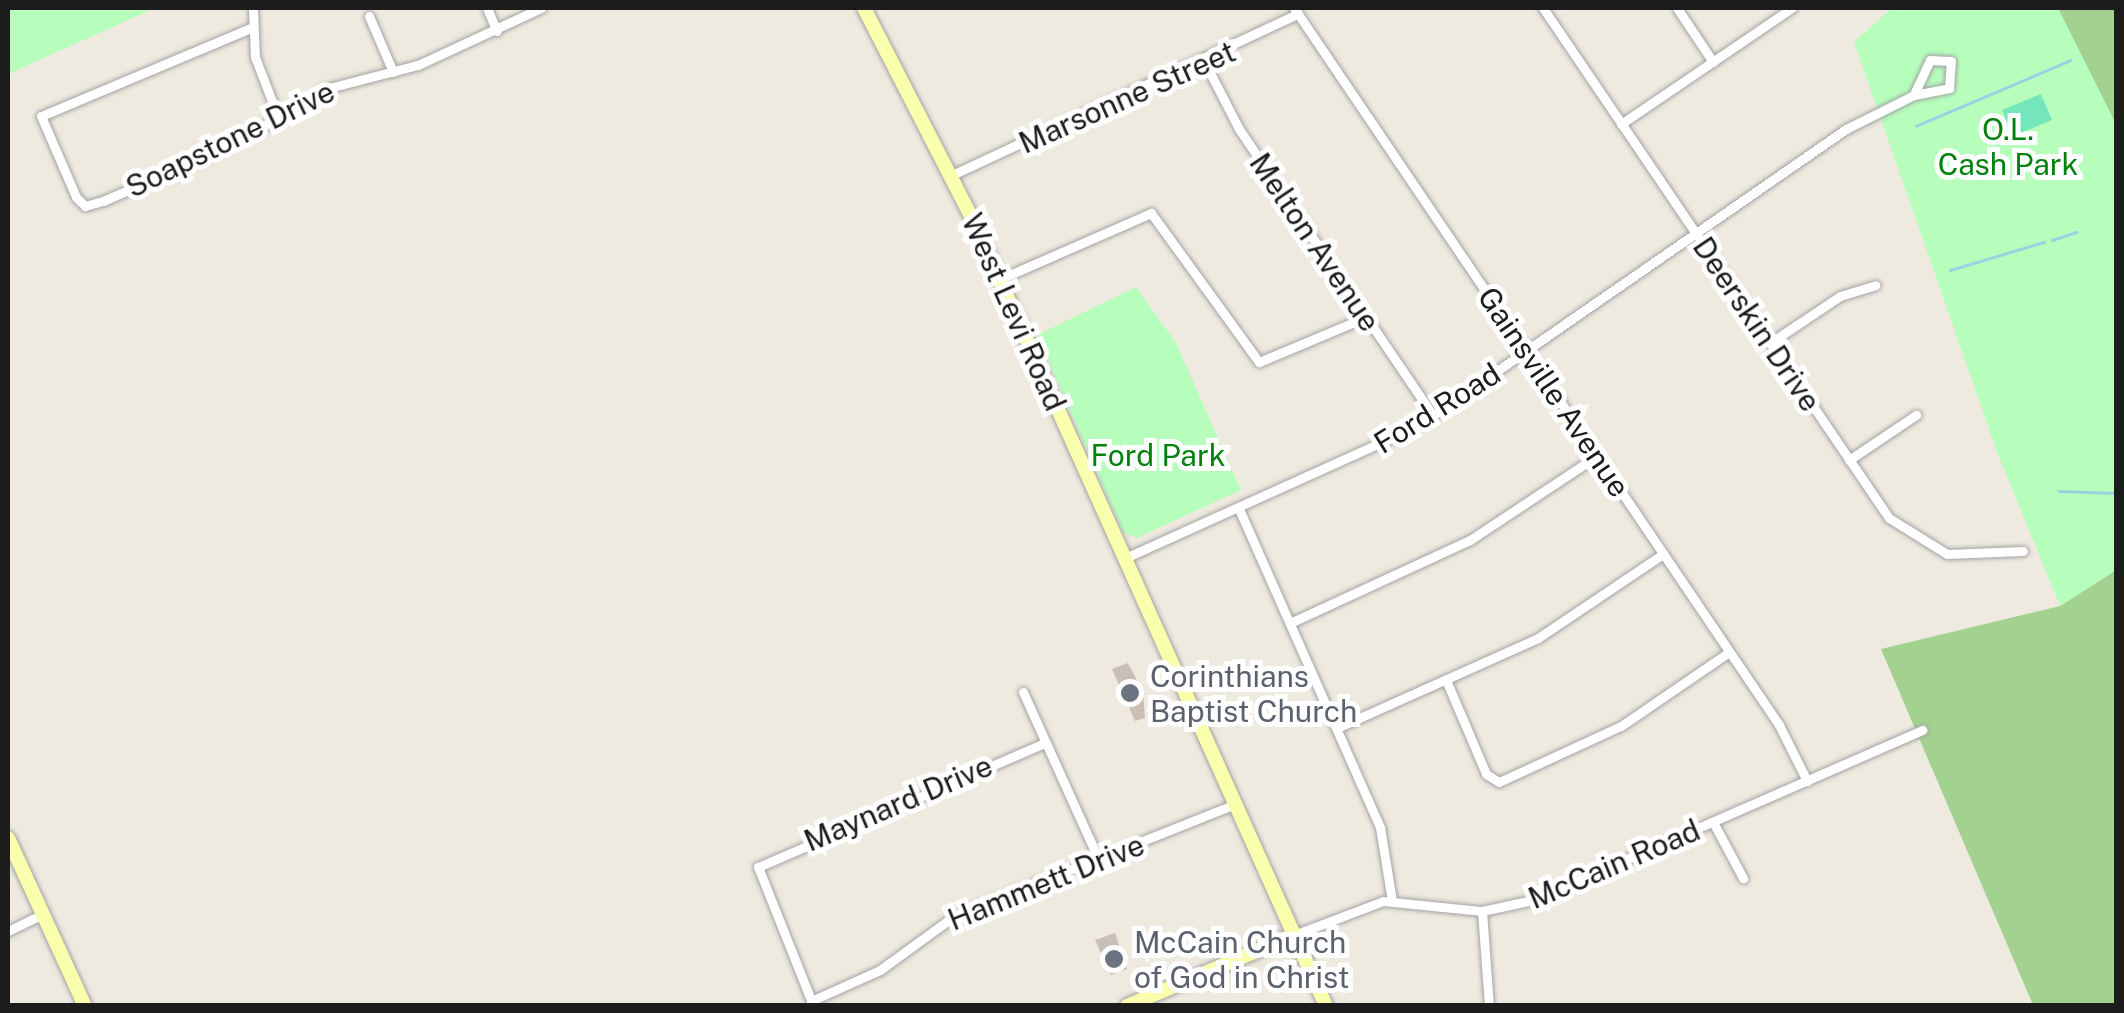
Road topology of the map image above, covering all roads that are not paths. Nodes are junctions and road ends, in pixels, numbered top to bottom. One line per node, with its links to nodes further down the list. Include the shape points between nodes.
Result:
1 (253, 8): 10 (street)
2 (487, 8): 11 (street)
3 (542, 8): 11 (street, Soapstone Drive)
4 (864, 8): 18 (street, West Levi Road)
5 (1544, 8): 17 (street, Deerskin Drive)
6 (1677, 8): 12 (street)
7 (1792, 8): 12 (street)
8 (1296, 10): 13 (street, Marsonne Street); 24 (street, Gainsville Avenue)
9 (369, 16): 14 (street)
10 (253, 28): 16 (street); 16 (street, Soapstone Drive, via 41,116 85,206 230,146)
11 (497, 31): 14 (street, Soapstone Drive)
12 (1713, 62): 17 (street)
13 (1206, 63): 18 (street, Marsonne Street); 22 (street, Melton Avenue, via 1237,126)
14 (393, 72): 16 (street, Soapstone Drive, via 326,90)
15 (1914, 95): 15 (street, Ford Road, via 1949,88 1951,61 1930,60); 19 (street, Ford Road, via 1873,114)
16 (278, 117)
17 (1621, 124): 19 (street, Deerskin Drive)
18 (952, 176): 20 (street, West Levi Road)
19 (1698, 237): 23 (street, Deerskin Drive); 24 (street, Ford Road)
20 (1000, 279): 22 (street, via 1151,213 1260,362); 32 (street, West Levi Road)
21 (1875, 286): 23 (street, via 1840,296)
22 (1366, 317): 26 (street, Melton Avenue)
23 (1770, 343): 28 (street, Deerskin Drive)
24 (1528, 352): 26 (street, Ford Road); 27 (street, Gainsville Avenue)
25 (1916, 415): 28 (street)
26 (1433, 416): 29 (street, Ford Road)
27 (1597, 456): 31 (street, Gainsville Avenue); 33 (street, via 1452,550)
28 (1849, 460): 30 (street, Deerskin Drive, via 1889,518 1920,543 1973,558)
29 (1239, 509): 32 (street, Ford Road); 33 (street)
30 (2023, 551)
31 (1663, 554): 34 (street, Gainsville Avenue); 35 (street, via 1538,638)
32 (1125, 558): 41 (street, West Levi Road)
33 (1290, 623): 37 (street)
34 (1729, 652): 35 (street, via 1620,726 1499,782 1486,774); 40 (street, Gainsville Avenue)
35 (1446, 680): 37 (street)
36 (1023, 692): 39 (street)
37 (1337, 728): 46 (street, via 1380,827)
38 (1922, 730): 40 (street, McCain Road)
39 (1045, 743): 44 (street); 51 (street, Maynard Drive, via 780,852 757,871)
40 (1807, 781): 42 (street, McCain Road)
41 (1235, 804): 44 (street, Hammett Drive); 50 (street, West Levi Road)
42 (1713, 822): 45 (street); 47 (street, McCain Road, via 1546,895)
43 (8, 838): 48 (street)
44 (1097, 856): 51 (street, Hammett Drive, via 945,921 880,970)
45 (1743, 878)
46 (1392, 901): 47 (street, McCain Road); 50 (street, McCain Road)
47 (1482, 911): 55 (street)
48 (43, 914): 49 (street); 52 (street)
49 (8, 931)
50 (1294, 935): 53 (street, McCain Road); 54 (street, West Levi Road)
51 (812, 1003)
52 (85, 1006)
53 (1127, 1006)
54 (1326, 1006)
55 (1490, 1006)

